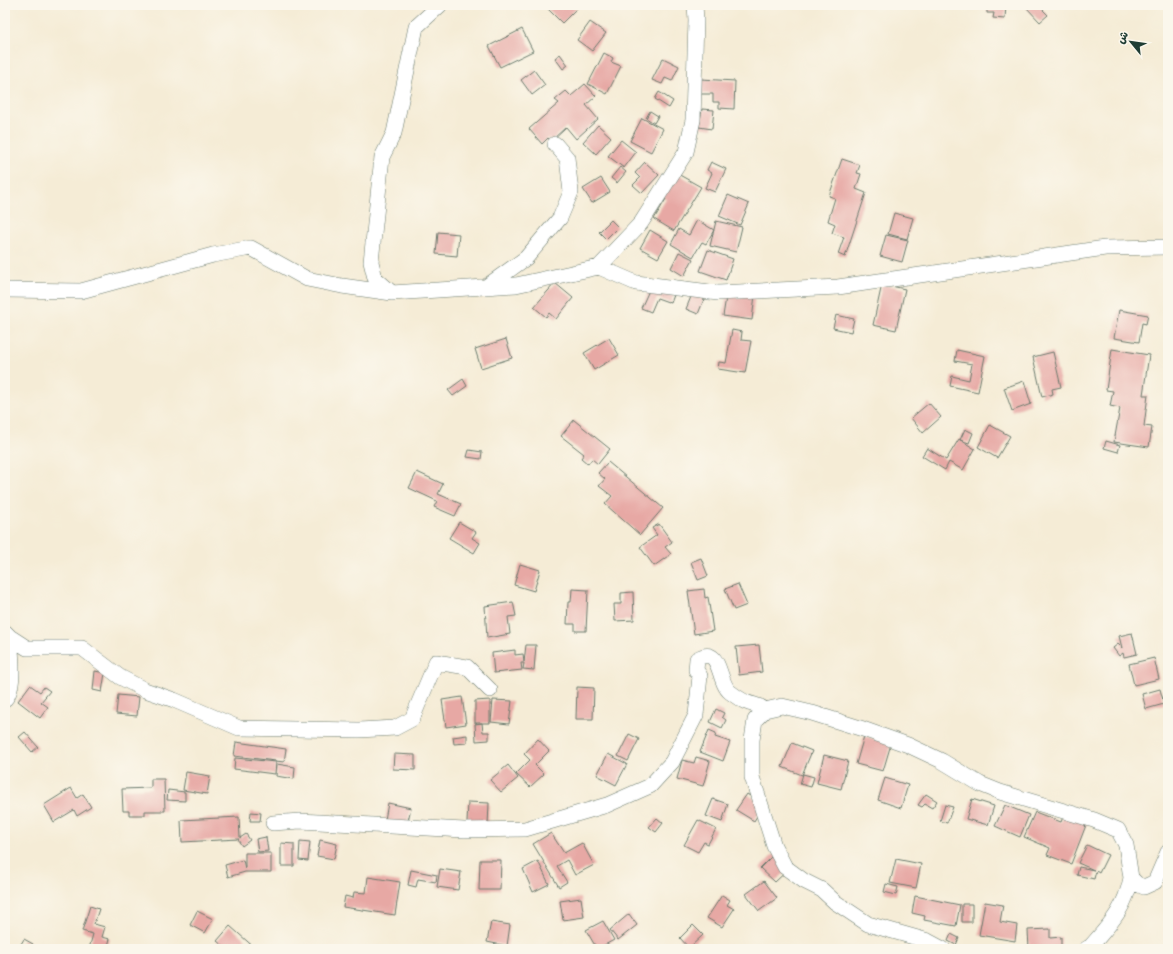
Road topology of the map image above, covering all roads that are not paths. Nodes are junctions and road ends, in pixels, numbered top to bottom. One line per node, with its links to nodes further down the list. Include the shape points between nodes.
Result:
1 (440, 5): 8 (street, via 416,27 394,133 382,158 371,262 375,278)
2 (695, 5): 5 (street, via 693,120 686,152 641,223)
3 (555, 144): 6 (street, via 567,158 570,192 560,218 526,258)
4 (1168, 247): 5 (street, via 1105,248 838,287 718,293 636,283)
5 (599, 267): 6 (street, via 516,285)
6 (486, 287): 8 (street)
7 (5, 290): 8 (street, via 81,291 213,255 251,248 306,279)
8 (392, 293)
9 (7, 635): 10 (street, via 27,648 82,648 120,677 239,728 395,728 412,719 436,662 467,667); 11 (street, via 12,673 8,696)
10 (490, 690)
11 (5, 698)
12 (765, 710): 13 (street, via 758,704 746,702 728,691 714,659 703,655 697,658 696,670 700,676 696,715 672,762 650,786 607,805 525,829 464,830 300,821); 15 (street, via 782,706 863,729 908,745 1000,792 1094,820 1118,830 1126,845); 16 (street, via 755,720 752,777 774,846 786,867 868,924 928,941)
13 (273, 823)
14 (1168, 852): 15 (street, via 1155,882 1144,887)
15 (1131, 878): 17 (street, via 1127,896 1116,917)
16 (943, 949)
17 (1086, 949)

